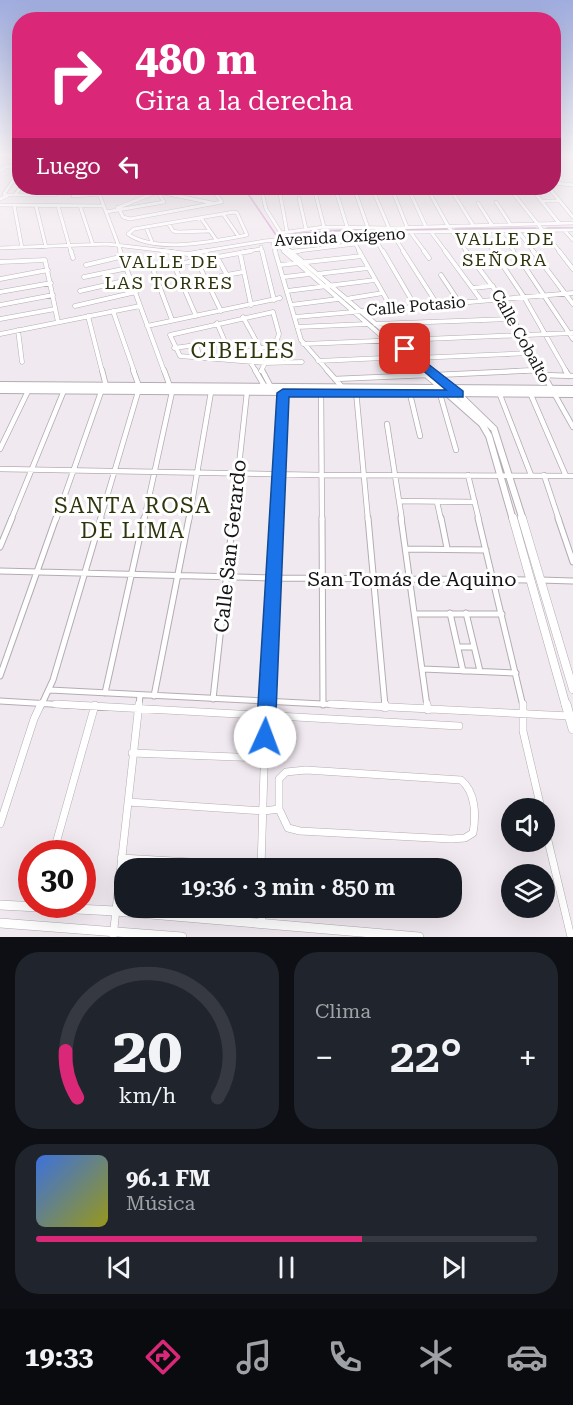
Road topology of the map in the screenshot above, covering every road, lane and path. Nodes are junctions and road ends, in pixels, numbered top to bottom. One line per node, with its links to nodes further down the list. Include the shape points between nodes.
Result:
1 (101, 200): 30 (street)
2 (139, 200): 31 (street)
3 (163, 200): 31 (street)
4 (186, 200): 29 (street)
5 (199, 200): 23 (street)
6 (221, 200): 23 (street)
7 (264, 200): 60 (street, Avenida Oxígeno, via 280,233)
8 (281, 200): 60 (street)
9 (299, 200): 51 (street)
10 (317, 200): 45 (street)
11 (339, 200): 46 (street)
12 (358, 200): 49 (street)
13 (377, 200): 50 (street)
14 (396, 200): 47 (street)
15 (413, 200): 48 (street)
16 (433, 200): 43 (street, Calle Cobalto)
17 (457, 200): 40 (street)
18 (518, 200): 39 (street)
19 (541, 201): 20 (street); 37 (street)
20 (560, 201): 33 (street)
21 (496, 202): 42 (street)
22 (478, 203): 41 (street)
23 (216, 204): 29 (street)
24 (15, 205): 25 (street); 26 (street); 81 (street)
25 (0, 206)
26 (36, 206): 27 (street); 79 (street)
27 (58, 206): 28 (street); 77 (street)
28 (80, 206): 30 (street); 75 (street)
29 (191, 208): 31 (street, via 130,219 123,217)
30 (105, 209): 31 (street); 78 (street)
31 (119, 209)
32 (223, 214): 34 (street); 67 (street); 67 (street, via 237,213 248,235)
33 (573, 217)
34 (201, 218): 35 (street); 55 (street)
35 (179, 221): 36 (street); 66 (street)
36 (168, 223): 44 (street); 66 (street, via 173,231)
37 (559, 223): 38 (street, Avenida Oxígeno); 39 (street, Avenida Oxígeno)
38 (573, 223)
39 (536, 224): 42 (street, Avenida Oxígeno); 52 (street)
40 (473, 225): 41 (street, Avenida Oxígeno); 43 (street, Avenida Oxígeno)
41 (492, 225): 42 (street, Avenida Oxígeno)
42 (511, 225)
43 (448, 226): 48 (street, Avenida Oxígeno); 56 (street, Calle Cobalto)
44 (146, 227): 68 (street, via 129,231); 74 (street)
45 (324, 227): 46 (street, Avenida Oxígeno); 51 (street, Avenida Oxígeno)
46 (348, 227): 49 (street, Avenida Oxígeno); 62 (street)
47 (407, 227): 48 (street, Avenida Oxígeno); 50 (street, Avenida Oxígeno)
48 (426, 227)
49 (368, 228): 50 (street, Avenida Oxígeno)
50 (389, 228)
51 (306, 229): 60 (street, Avenida Oxígeno)
52 (541, 230): 53 (street, Avenida Oxígeno); 59 (street, Avenida Oxígeno); 103 (street)
53 (564, 230): 54 (street, Avenida Oxígeno); 71 (street)
54 (573, 230)
55 (209, 231): 66 (street); 72 (street)
56 (453, 231): 57 (street, Avenida Oxígeno); 61 (street, Avenida Oxígeno); 119 (street, Calle Cobalto)
57 (479, 231): 58 (street, Avenida Oxígeno); 130 (street)
58 (498, 231): 59 (street, Avenida Oxígeno); 83 (street)
59 (518, 231): 127 (street)
60 (287, 232)
61 (431, 232): 65 (street, Avenida Oxígeno); 120 (street)
62 (349, 233): 63 (street, Avenida Oxígeno); 70 (street, Avenida Oxígeno); 76 (street)
63 (372, 233): 64 (street, Avenida Oxígeno); 145 (street)
64 (392, 233): 65 (street, Avenida Oxígeno); 138 (street)
65 (411, 233): 90 (street)
66 (186, 234)
67 (239, 237): 72 (street)
68 (127, 239): 69 (street); 78 (street)
69 (135, 239): 74 (street); 78 (street)
70 (274, 240): 73 (street, Avenida Oxígeno); 84 (street); 95 (street); 98 (street)
71 (573, 240)
72 (217, 241): 74 (street, via 183,246)
73 (260, 241): 78 (street, Avenida Oxígeno, via 188,254); 82 (street)
74 (152, 242)
75 (93, 244): 77 (street, Avenida Oxígeno); 78 (street, Avenida Oxígeno)
76 (355, 244): 84 (street); 87 (street)
77 (69, 245): 79 (street, Avenida Oxígeno); 89 (street)
78 (121, 245): 86 (street)
79 (46, 247): 81 (street, Avenida Oxígeno)
80 (0, 248): 81 (street, Avenida Oxígeno)
81 (22, 248)
82 (261, 249): 85 (street); 135 (street)
83 (514, 251)
84 (290, 252): 94 (street)
85 (240, 253): 88 (street); 105 (street)
86 (124, 256): 96 (street); 101 (street)
87 (362, 256): 94 (street); 102 (street)
88 (217, 257): 92 (street); 108 (street)
89 (73, 258)
90 (429, 258)
91 (11, 261): 93 (street); 100 (street); 104 (street, via 43,260)
92 (197, 261): 97 (street); 114 (street)
93 (0, 262)
94 (303, 262): 95 (street); 107 (street)
95 (296, 263): 98 (street); 106 (street)
96 (86, 265)
97 (174, 265): 153 (street); 158 (street, via 154,270)
98 (280, 265): 111 (street)
99 (525, 267): 129 (street)
100 (13, 268)
101 (128, 268): 110 (street); 113 (street)
102 (368, 268): 107 (street); 115 (street)
103 (573, 269)
104 (48, 270): 112 (street); 116 (street)
105 (243, 272): 108 (street); 141 (street)
106 (310, 274): 111 (street); 118 (street)
107 (317, 274): 117 (street)
108 (227, 275): 114 (street)
109 (441, 275): 137 (street)
110 (84, 277)
111 (284, 278): 122 (street)
112 (0, 279)
113 (132, 279): 121 (street); 124 (street)
114 (205, 279): 148 (street)
115 (375, 280): 117 (street); 126 (street)
116 (51, 283): 123 (street); 128 (street)
117 (331, 285): 118 (street); 134 (street)
118 (324, 286): 122 (street); 133 (street)
119 (493, 286): 120 (street); 132 (street, Calle Cobalto)
120 (472, 288): 136 (street)
121 (80, 291)
122 (287, 291): 142 (street)
123 (0, 292)
124 (136, 292): 143 (street); 144 (street)
125 (573, 292): 127 (street, Calle Potasio)
126 (383, 293): 134 (street); 147 (street)
127 (566, 293): 129 (street, Calle Potasio); 139 (street)
128 (53, 295): 140 (street); 146 (street)
129 (545, 295): 130 (street, Calle Potasio); 166 (street)
130 (524, 297): 132 (street, Calle Potasio); 168 (street)
131 (280, 298): 135 (street)
132 (501, 298): 136 (street, Calle Potasio); 156 (street, Calle Cobalto)
133 (338, 299): 142 (street); 151 (street)
134 (346, 299): 150 (street)
135 (274, 300): 141 (street)
136 (481, 300): 137 (street, Calle Potasio)
137 (459, 302): 138 (street, Calle Potasio)
138 (437, 304): 145 (street, Calle Potasio)
139 (573, 304)
140 (0, 305)
141 (251, 305): 148 (street)
142 (291, 305): 155 (street)
143 (75, 306)
144 (140, 306): 149 (street); 163 (street)
145 (415, 306): 147 (street, Calle Potasio)
146 (56, 309): 157 (street); 159 (street)
147 (392, 309): 150 (street, Calle Potasio)
148 (221, 310): 153 (street)
149 (113, 311): 152 (street); 199 (street)
150 (361, 311): 151 (street, Calle Potasio); 162 (street)
151 (353, 312): 155 (street, Calle Potasio); 161 (street)
152 (88, 316): 159 (street); 195 (street)
153 (196, 316): 158 (street)
154 (243, 317): 160 (street); 174 (street, via 274,311 279,334); 176 (street)
155 (295, 317): 164 (street)
156 (512, 318): 162 (street); 169 (street, Calle Cobalto)
157 (0, 319)
158 (172, 320): 163 (street)
159 (58, 322): 165 (street)
160 (217, 323): 175 (street, via 170,334); 178 (street)
161 (367, 324): 164 (street); 171 (street)
162 (375, 324): 172 (street)
163 (147, 326): 200 (street)
164 (297, 327): 173 (street)
165 (18, 330): 167 (street); 185 (street)
166 (571, 333): 168 (street); 170 (street)
167 (0, 334)
168 (547, 334): 169 (street); 192 (street)
169 (521, 335): 172 (street); 177 (street, Calle Cobalto)
170 (573, 339)
171 (386, 340): 172 (street); 173 (street); 180 (street)
172 (395, 340): 181 (street)
173 (303, 344): 184 (street)
174 (275, 345): 176 (street); 186 (street)
175 (174, 348): 179 (street, via 180,356); 179 (street, via 196,345)
176 (260, 348): 178 (street)
177 (531, 353): 181 (street); 189 (street, Calle Cobalto)
178 (231, 355): 182 (street)
179 (200, 357): 182 (street)
180 (405, 357): 184 (street); 190 (street)
181 (415, 358): 191 (street)
182 (233, 361): 183 (street)
183 (250, 361): 188 (street); 196 (street)
184 (318, 361): 193 (street)
185 (22, 362)
186 (279, 362): 187 (street); 188 (street)
187 (302, 362)
188 (265, 363): 196 (street, via 261,367)
189 (542, 373): 191 (street); 192 (street); 208 (street, Calle Cobalto)
190 (426, 375): 193 (street); 207 (street)
191 (435, 375): 207 (street)
192 (571, 376)
193 (335, 379): 197 (street)
194 (0, 385): 198 (street)
195 (106, 386): 198 (street); 199 (street)
196 (268, 387): 197 (street); 200 (street)
197 (343, 388): 204 (street)
198 (65, 389): 203 (street); 205 (street); 223 (street)
199 (138, 389): 200 (street); 205 (street); 225 (street)
200 (171, 389): 206 (street); 226 (street)
201 (573, 389): 208 (street)
202 (0, 390): 203 (street)
203 (28, 391): 220 (street)
204 (356, 391): 207 (street); 211 (street); 212 (street); 231 (street)
205 (101, 392): 224 (street)
206 (211, 392): 209 (street); 227 (street)
207 (445, 392): 208 (street); 212 (street); 213 (street); 221 (street); 234 (street, via 486,429)
208 (552, 392): 214 (street); 216 (street); 218 (street, Calle Cobalto)
209 (247, 393): 210 (street); 228 (street, Calle San Gerardo)
210 (283, 393): 211 (street); 229 (street)
211 (321, 393): 230 (street)
212 (410, 394): 219 (street)
213 (458, 394): 215 (street); 235 (street, via 494,429)
214 (573, 394)
215 (500, 395): 216 (street); 236 (street)
216 (531, 395): 238 (street)
217 (387, 424): 232 (street)
218 (573, 427)
219 (420, 436)
220 (0, 450)
221 (456, 450)
222 (0, 469): 223 (street)
223 (32, 469): 224 (street); 243 (street)
224 (73, 470): 225 (street); 249 (street)
225 (113, 471): 226 (street); 250 (street)
226 (155, 472): 227 (street); 251 (street)
227 (197, 472): 228 (street); 252 (street)
228 (238, 474): 229 (street); 253 (street, Calle San Gerardo)
229 (279, 474): 230 (street); 254 (street)
230 (320, 475): 231 (street); 255 (street)
231 (364, 475): 232 (street); 256 (street)
232 (394, 475): 233 (street); 240 (street)
233 (468, 475): 234 (street); 242 (street)
234 (500, 475): 235 (street); 259 (street)
235 (509, 475): 236 (street); 260 (street)
236 (531, 475): 237 (street)
237 (544, 476): 238 (street); 247 (street)
238 (566, 476): 239 (street)
239 (573, 476)
240 (399, 501): 241 (street); 245 (street)
241 (437, 502): 242 (street); 244 (street)
242 (475, 502): 246 (street)
243 (0, 548)
244 (447, 548): 245 (street); 246 (street)
245 (406, 549): 257 (street)
246 (486, 550): 258 (street)
247 (573, 562)
248 (0, 571): 249 (street, San Tomás de Aquino)
249 (37, 573): 250 (street, San Tomás de Aquino); 272 (street)
250 (85, 573): 251 (street, San Tomás de Aquino); 274 (street)
251 (131, 574): 252 (street, San Tomás de Aquino); 275 (street)
252 (179, 575): 253 (street, San Tomás de Aquino); 277 (street)
253 (226, 576): 254 (street, San Tomás de Aquino); 278 (street, Calle San Gerardo)
254 (274, 578): 255 (street, San Tomás de Aquino); 280 (street)
255 (321, 578): 256 (street, San Tomás de Aquino); 283 (street)
256 (373, 579): 257 (street, San Tomás de Aquino); 285 (street)
257 (411, 580): 258 (street, San Tomás de Aquino); 264 (street)
258 (494, 580): 259 (street, San Tomás de Aquino); 265 (street)
259 (531, 580): 260 (street, San Tomás de Aquino); 289 (street)
260 (542, 580): 261 (street, San Tomás de Aquino); 273 (street)
261 (573, 581)
262 (450, 613): 263 (street); 264 (street); 266 (street)
263 (466, 613): 265 (street); 267 (street)
264 (415, 614): 268 (street)
265 (502, 614): 271 (street)
266 (458, 647): 267 (street); 270 (street)
267 (474, 647): 269 (street)
268 (423, 669): 270 (street); 286 (street)
269 (480, 670): 270 (street); 271 (street)
270 (463, 671)
271 (516, 673): 287 (street)
272 (0, 676)
273 (573, 689)
274 (50, 690): 275 (street); 281 (street)
275 (105, 693): 276 (street)
276 (140, 695): 277 (street); 284 (street)
277 (154, 696): 278 (street)
278 (213, 699): 280 (street)
279 (0, 700): 281 (street)
280 (266, 702): 283 (street); 288 (street)
281 (42, 703): 282 (street); 300 (street)
282 (95, 705): 284 (street); 301 (street)
283 (323, 705): 285 (street)
284 (138, 708): 288 (street); 292 (street)
285 (385, 708): 286 (street)
286 (428, 710): 287 (street)
287 (524, 715): 289 (street); 296 (street, via 525,741)
288 (266, 716): 290 (street); 293 (street)
289 (571, 716): 291 (street)
290 (459, 726)
291 (573, 729)
292 (132, 753): 293 (street); 297 (street)
293 (264, 758): 294 (street)
294 (264, 790): 295 (street); 299 (street)
295 (278, 790): 298 (street); 298 (street, via 282,774 296,770 454,778 465,782 470,790 474,829 470,836 451,840 300,831 288,828)
296 (539, 798)
297 (128, 802): 299 (street); 303 (street)
298 (279, 809): 299 (street)
299 (264, 811): 304 (street)
300 (0, 824)
301 (57, 840)
302 (551, 852): 317 (street)
303 (121, 858)
304 (261, 858)
305 (0, 905): 306 (street)
306 (18, 905)
307 (96, 910): 308 (street)
308 (114, 911)
309 (114, 918): 314 (street)
310 (201, 918): 313 (street)
311 (262, 918): 313 (street)
312 (0, 923): 314 (street)
313 (262, 923): 316 (street)
314 (113, 934): 315 (street)
315 (182, 937)
316 (419, 937)
317 (571, 937)

